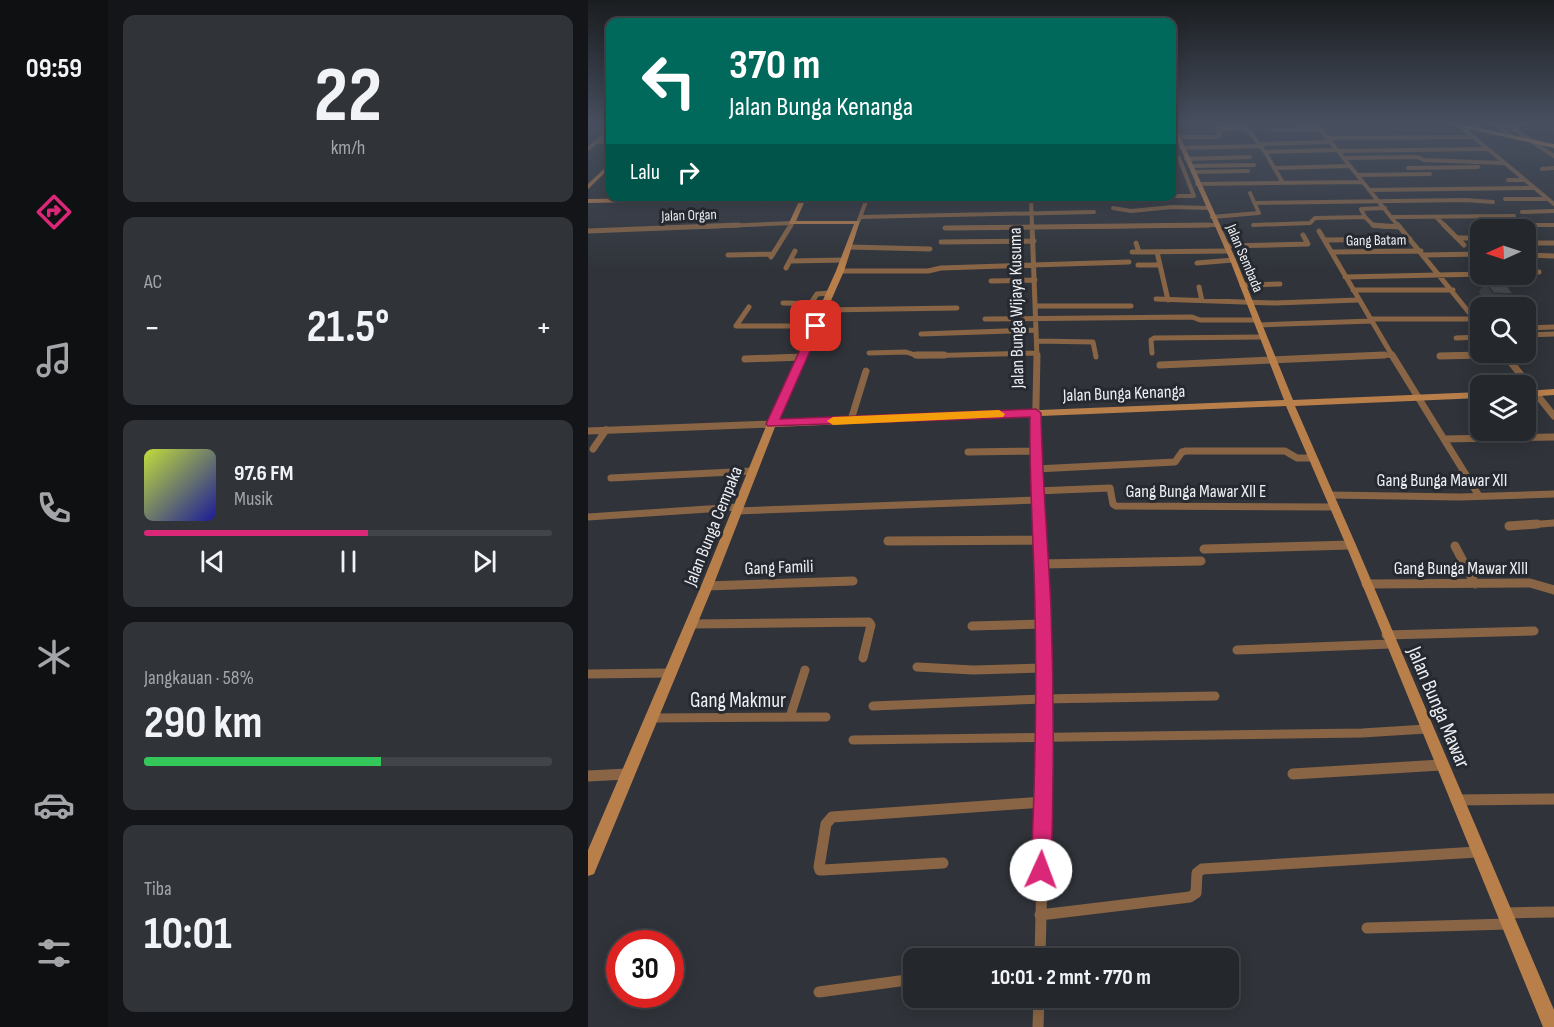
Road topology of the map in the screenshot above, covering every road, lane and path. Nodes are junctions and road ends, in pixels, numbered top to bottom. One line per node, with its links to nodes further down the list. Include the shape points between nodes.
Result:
1 (602, 173): 13 (street)
2 (1185, 173): 17 (street, via 1195,196)
3 (1193, 173): 12 (street, Jalan Sembada)
4 (1277, 173): 11 (street)
5 (1515, 173): 9 (street)
6 (1430, 174): 7 (street)
7 (1357, 175): 10 (street)
8 (1508, 180): 9 (street)
9 (1524, 180): 14 (street)
10 (1362, 182): 11 (street); 15 (street)
11 (1283, 183): 12 (street)
12 (1197, 184): 30 (street, Jalan Sembada)
13 (588, 187)
14 (1534, 188): 15 (street); 19 (street)
15 (1369, 190): 25 (street)
16 (1251, 193): 27 (street)
17 (1176, 197)
18 (1505, 199): 19 (street)
19 (1547, 199): 28 (street)
20 (606, 200): 21 (street)
21 (588, 201)
22 (802, 201): 43 (street)
23 (866, 201): 41 (street, Jalan Bunga Cempaka)
24 (1031, 201): 35 (street, Jalan Bunga Wijaya Kusuma)
25 (1378, 201): 26 (street); 27 (street); 31 (street)
26 (1493, 202)
27 (1256, 203): 42 (street, via 1258,214)
28 (1554, 204)
29 (1113, 208): 30 (street)
30 (1208, 208): 42 (street, Jalan Sembada)
31 (1385, 208): 38 (street, via 1361,209); 39 (street)
32 (1094, 212): 35 (street)
33 (1522, 212): 34 (street)
34 (1554, 212)
35 (1032, 214): 41 (street); 48 (street, Jalan Bunga Wijaya Kusuma)
36 (1514, 216): 40 (street)
37 (1061, 217): 44 (street)
38 (1365, 217): 45 (street); 49 (street, via 1374,226)
39 (1393, 217): 40 (street); 49 (street)
40 (1437, 218): 54 (street)
41 (859, 219): 43 (street); 66 (street, Jalan Bunga Cempaka)
42 (1214, 221): 44 (street); 68 (street, Jalan Sembada)
43 (792, 222): 51 (street, Jalan Organ); 76 (street, via 772,256)
44 (1061, 225): 48 (street)
45 (1253, 225)
46 (1536, 225): 47 (street)
47 (1554, 225)
48 (1033, 226): 50 (street); 58 (street, Jalan Bunga Wijaya Kusuma)
49 (1400, 227): 56 (street)
50 (945, 228)
51 (588, 231)
52 (1319, 231): 57 (street)
53 (1303, 235): 64 (street, via 1308,244)
54 (1457, 238): 55 (street); 65 (street)
55 (1470, 238)
56 (1410, 239): 57 (street); 74 (street)
57 (1325, 240): 73 (street)
58 (1034, 241): 60 (street); 86 (street, Jalan Bunga Wijaya Kusuma)
59 (941, 242): 60 (street)
60 (992, 242): 69 (street)
61 (1136, 243): 72 (street, via 1136,252)
62 (1538, 243): 63 (street)
63 (1554, 243)
64 (1264, 244): 68 (street); 71 (street)
65 (1464, 245)
66 (849, 247): 67 (street); 83 (street, Jalan Bunga Cempaka)
67 (930, 249)
68 (1227, 249): 72 (street); 80 (street, Jalan Sembada)
69 (990, 250)
70 (795, 251): 79 (street)
71 (1269, 251)
72 (1157, 252): 85 (street)
73 (1333, 252): 74 (street, Gang Batam); 92 (street)
74 (1422, 253): 75 (street, Gang Batam); 91 (street)
75 (1470, 254)
76 (728, 255)
77 (1536, 255): 78 (street)
78 (1554, 256)
79 (789, 261): 83 (street); 87 (street)
80 (1233, 261): 82 (street); 96 (street, Jalan Sembada)
81 (1129, 262): 86 (street)
82 (1197, 263)
83 (842, 265): 86 (street, via 928,271); 100 (street, Jalan Bunga Cempaka)
84 (1138, 265): 85 (street)
85 (1159, 265): 102 (street)
86 (1034, 266): 93 (street, Jalan Bunga Wijaya Kusuma)
87 (786, 268)
88 (1536, 272): 89 (street)
89 (1539, 272)
90 (1470, 275): 91 (street)
91 (1441, 276): 92 (street); 99 (street)
92 (1345, 277): 98 (street)
93 (1035, 280): 94 (street); 108 (street, Jalan Bunga Wijaya Kusuma)
94 (991, 281)
95 (1280, 284): 96 (street)
96 (1242, 285): 107 (street, Jalan Sembada)
97 (1199, 287): 104 (street)
98 (1353, 290): 99 (street); 103 (street)
99 (1453, 291): 113 (street)
100 (830, 292): 106 (street, via 817,294); 111 (street, Jalan Bunga Cempaka)
101 (1156, 299): 102 (street)
102 (1168, 300): 104 (street)
103 (1358, 300): 107 (street); 117 (street)
104 (1202, 301): 107 (street)
105 (783, 303): 106 (street)
106 (811, 303): 111 (street)
107 (1249, 303): 118 (street, Jalan Sembada)
108 (1036, 306): 109 (street); 114 (street, Jalan Bunga Wijaya Kusuma)
109 (1131, 306)
110 (749, 307): 119 (street, via 736,326)
111 (824, 307): 112 (street); 119 (street, Jalan Bunga Cempaka)
112 (957, 308)
113 (1470, 314)
114 (1036, 318): 115 (street); 118 (street); 122 (street, Jalan Bunga Wijaya Kusuma)
115 (985, 319)
116 (1470, 319): 117 (street)
117 (1371, 320): 118 (street); 133 (street)
118 (1258, 322): 126 (street, Jalan Sembada)
119 (816, 326): 136 (street, Jalan Bunga Cempaka)
120 (1554, 327): 121 (street)
121 (1536, 328)
122 (1036, 330): 123 (street); 129 (street, Jalan Bunga Wijaya Kusuma)
123 (921, 334)
124 (1554, 334): 125 (street)
125 (1536, 335)
126 (1264, 337): 132 (street, via 1154,338 1150,340); 139 (street, Jalan Sembada)
127 (1470, 337): 128 (street)
128 (1456, 338)
129 (1036, 341): 131 (street, Jalan Bunga Wijaya Kusuma); 137 (street, via 1093,342)
130 (869, 353): 131 (street)
131 (1036, 353): 148 (street, Jalan Bunga Wijaya Kusuma)
132 (1152, 353)
133 (1392, 355): 139 (street); 145 (street)
134 (1470, 355): 135 (street)
135 (1440, 356)
136 (802, 357): 138 (street); 151 (street, Jalan Bunga Cempaka)
137 (1096, 357)
138 (745, 359)
139 (1274, 360): 140 (street); 147 (street, Jalan Sembada)
140 (1160, 365)
141 (866, 370): 150 (street)
142 (1536, 393): 143 (street)
143 (1554, 393)
144 (1470, 395): 145 (street, Jalan Bunga Kenanga)
145 (1417, 398): 147 (street, Jalan Bunga Kenanga); 155 (street)
146 (1536, 398): 149 (street)
147 (1290, 402): 148 (street, Jalan Bunga Kenanga); 159 (street, Jalan Bunga Mawar)
148 (1036, 413): 150 (street, Jalan Bunga Kenanga); 157 (street, Jalan Bunga Wijaya Kusuma)
149 (1553, 414)
150 (852, 420): 151 (street, Jalan Bunga Kenanga)
151 (772, 424): 152 (street, Jalan Bunga Kenanga); 161 (street, Jalan Bunga Cempaka)
152 (606, 430): 153 (street, Jalan Bunga Kenanga); 156 (street)
153 (588, 431)
154 (1554, 438): 155 (street)
155 (1444, 440): 165 (street)
156 (593, 449)
157 (1035, 450): 158 (street); 160 (street, Jalan Bunga Wijaya Kusuma)
158 (968, 452)
159 (1312, 458): 160 (street, via 1294,458 1285,451 1186,451 1175,462); 166 (street, Jalan Bunga Mawar)
160 (1036, 470): 164 (street, Jalan Bunga Wijaya Kusuma)
161 (753, 471): 162 (street); 167 (street, Jalan Bunga Cempaka)
162 (611, 478)
163 (1554, 494): 165 (street, Gang Bunga Mawar XII)
164 (1036, 496): 166 (street, Gang Bunga Mawar XII E, via 1110,488 1115,506); 167 (street); 171 (street, Jalan Bunga Wijaya Kusuma)
165 (1479, 496): 166 (street, Gang Bunga Mawar XII)
166 (1332, 501): 173 (street, Jalan Bunga Mawar)
167 (737, 509): 168 (street); 181 (street, Jalan Bunga Cempaka)
168 (588, 517)
169 (1554, 523): 170 (street)
170 (1509, 526)
171 (1040, 540): 172 (street); 177 (street, Jalan Bunga Wijaya Kusuma)
172 (888, 542)
173 (1351, 545): 175 (street); 179 (street, Jalan Bunga Mawar)
174 (1455, 546): 180 (street)
175 (1204, 549)
176 (1201, 561): 177 (street)
177 (1041, 564): 184 (street, Jalan Bunga Wijaya Kusuma)
178 (853, 581): 181 (street, Gang Famili)
179 (1366, 584): 180 (street, Gang Bunga Mawar XIII); 187 (street, Jalan Bunga Mawar)
180 (1475, 584): 182 (street, Gang Bunga Mawar XIII, via 1530,584)
181 (707, 586): 183 (street, Jalan Bunga Cempaka)
182 (1554, 590)
183 (691, 624): 189 (street, via 869,622); 193 (street, Jalan Bunga Cempaka)
184 (1043, 624): 185 (street); 191 (street, Jalan Bunga Wijaya Kusuma)
185 (972, 626)
186 (1534, 631): 187 (street)
187 (1388, 639): 188 (street); 201 (street, Jalan Bunga Mawar)
188 (1237, 650)
189 (863, 658)
190 (916, 667): 191 (street)
191 (1043, 668): 196 (street, Jalan Bunga Wijaya Kusuma)
192 (805, 670): 198 (street)
193 (669, 673): 194 (street); 200 (street, Jalan Bunga Cempaka)
194 (588, 674)
195 (1215, 696): 196 (street)
196 (1043, 699): 197 (street); 202 (street, Jalan Bunga Wijaya Kusuma)
197 (873, 706)
198 (790, 717): 199 (street, Gang Makmur); 200 (street, Gang Makmur)
199 (826, 717)
200 (651, 718): 205 (street, Jalan Bunga Cempaka)
201 (1426, 729): 202 (street); 204 (street, Jalan Bunga Mawar)
202 (1045, 736): 203 (street); 210 (street, Jalan Bunga Wijaya Kusuma)
203 (853, 740)
204 (1441, 765): 206 (street); 209 (street, Jalan Bunga Mawar)
205 (627, 774): 207 (street); 213 (street, Jalan Bunga Cempaka)
206 (1293, 774)
207 (588, 776)
208 (1554, 799): 209 (street)
209 (1456, 800): 211 (street, Jalan Bunga Mawar)
210 (1043, 802): 212 (street, via 832,817 826,824 819,867 823,870); 215 (street, Jalan Bunga Wijaya Kusuma)
211 (1477, 852): 215 (street, via 1202,869 1197,873 1196,893 1190,897); 216 (street, Jalan Bunga Mawar)
212 (943, 862)
213 (588, 868)
214 (1554, 912): 216 (street)
215 (1040, 915): 218 (street, Jalan Bunga Wijaya Kusuma)
216 (1505, 919): 217 (street); 223 (street, Jalan Bunga Mawar)
217 (1367, 928)
218 (1040, 948)
219 (903, 981): 220 (street)
220 (819, 992)
221 (1039, 1008): 222 (street)
222 (1038, 1027)
223 (1552, 1027)

